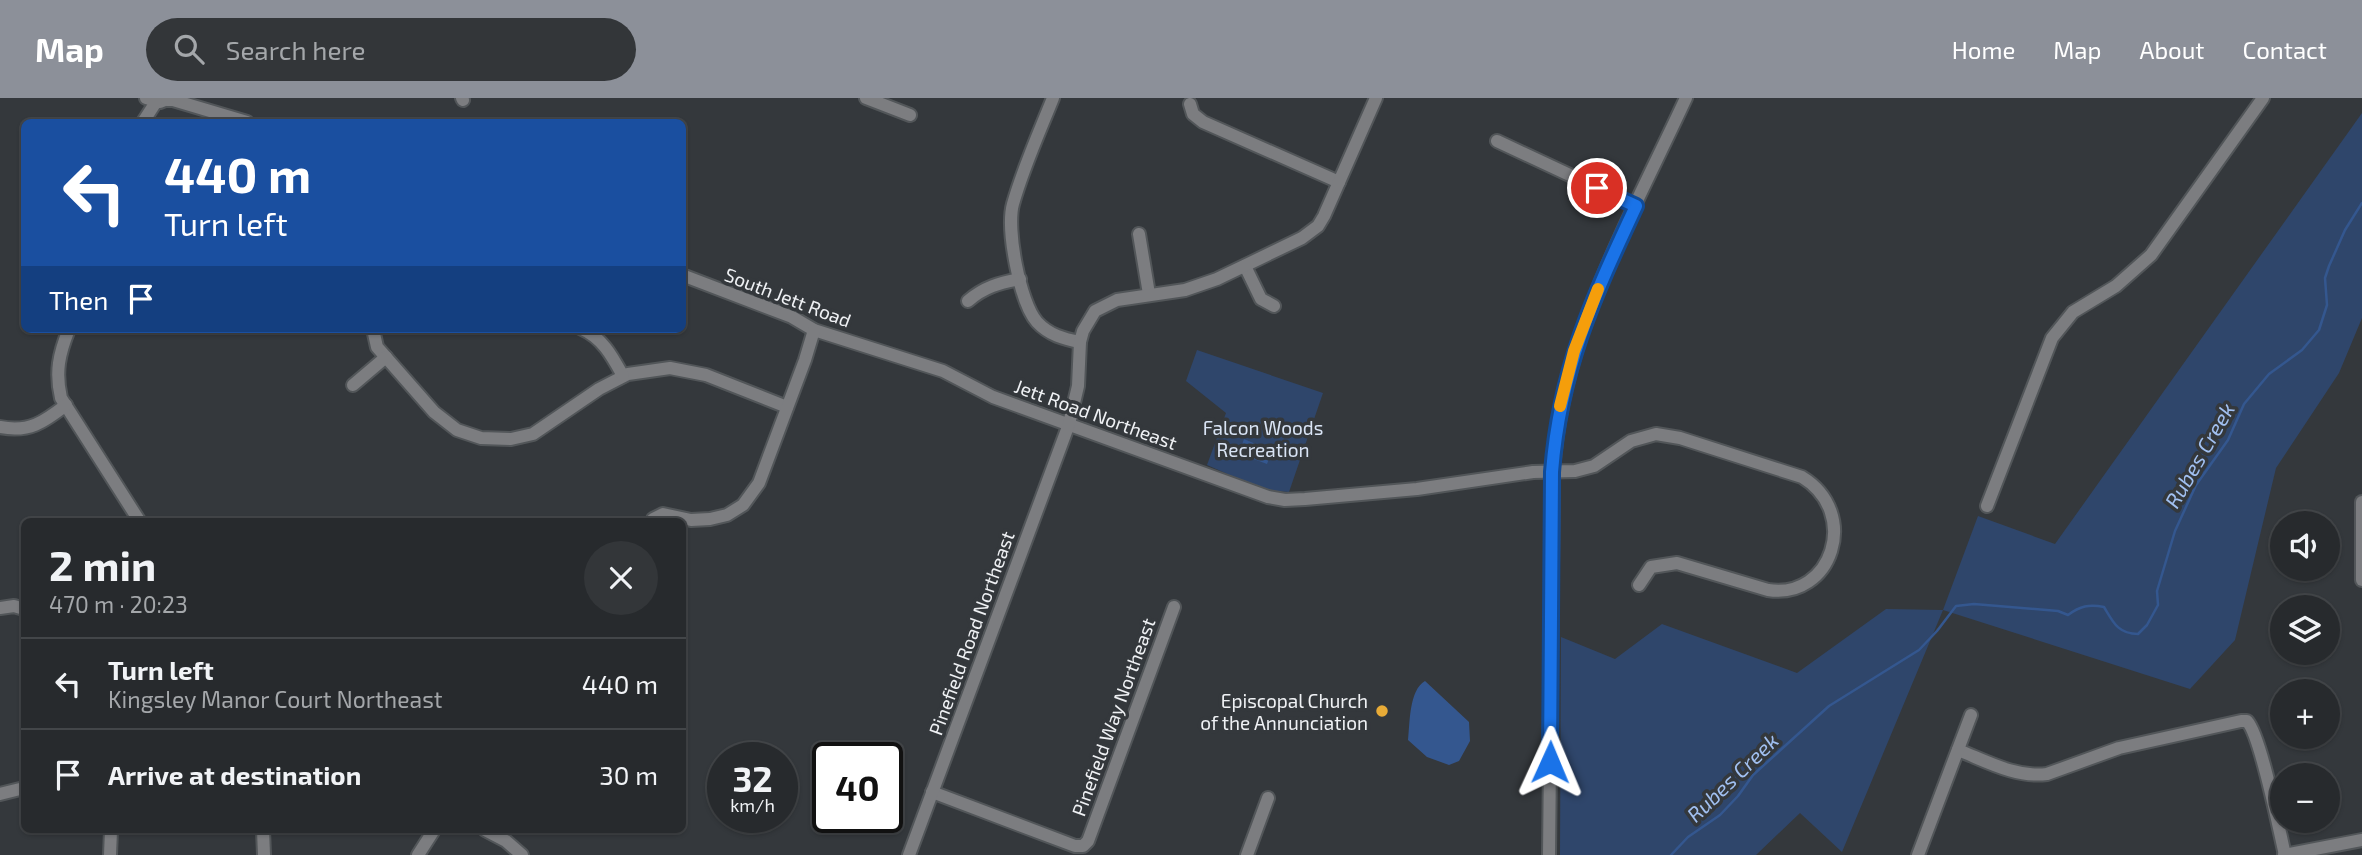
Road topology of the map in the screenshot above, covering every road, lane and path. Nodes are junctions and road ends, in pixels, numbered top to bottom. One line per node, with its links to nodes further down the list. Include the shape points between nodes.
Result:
1 (866, 98): 9 (street)
2 (1053, 98): 18 (street, via 1013,204 1011,244)
3 (1376, 98): 13 (street)
4 (1686, 98): 14 (street)
5 (2263, 98): 37 (street, via 2141,266 2073,312 2052,338)
6 (156, 99): 7 (street); 10 (street)
7 (188, 101): 11 (street)
8 (1189, 104): 13 (street, via 1203,122)
9 (910, 115)
10 (145, 119)
11 (239, 119)
12 (1497, 141): 14 (street)
13 (1339, 182): 16 (street, via 1311,233)
14 (1636, 206): 35 (street, via 1574,351 1559,411)
15 (1139, 234): 19 (street)
16 (1245, 266): 19 (street, via 1201,285); 21 (street, via 1261,299)
17 (686, 277): 22 (street, South Jett Road, via 792,317)
18 (1020, 279): 20 (street, via 980,290); 26 (street, via 1036,321 1054,335)
19 (1149, 295): 26 (street, via 1101,307 1088,320)
20 (968, 301)
21 (1274, 306)
22 (814, 330): 27 (street, South Jett Road); 32 (street)
23 (68, 333): 31 (street, via 57,365)
24 (374, 333): 28 (street, via 377,347)
25 (587, 333): 29 (street, via 606,347)
26 (1080, 342): 33 (street, Pinefield Road Northeast, via 1078,386)
27 (881, 351): 33 (street, Jett Road Northeast, via 943,371 993,397)
28 (386, 357): 29 (street, via 434,412 457,430 481,438 533,434); 30 (street)
29 (623, 376): 32 (street, via 670,368 706,375)
30 (353, 384)
31 (66, 405): 34 (street, via 43,424 14,430); 38 (street)
32 (788, 407): 41 (street, via 759,483 743,505 727,515)
33 (1069, 424): 35 (street, Jett Road Northeast, via 1285,500); 50 (street, Pinefield Road Northeast)
34 (0, 427)
35 (1552, 472): 43 (street, Jett Road Northeast, via 1585,469 1637,438 1663,434 1802,477 1821,491 1833,512 1831,553 1817,573 1799,585 1768,590 1677,563 1651,567); 66 (street)
36 (2362, 502): 42 (street)
37 (1987, 506)
38 (137, 518)
39 (655, 518): 40 (street, via 663,514)
40 (682, 518)
41 (686, 519)
42 (2362, 580)
43 (1639, 585)
44 (1174, 607): 50 (street, Pinefield Way Northeast, via 1083,846)
45 (0, 608): 46 (street)
46 (21, 608)
47 (1971, 715): 48 (street)
48 (1958, 750): 67 (street); 68 (street, via 2036,776 2119,748 2254,720)
49 (21, 789): 51 (street)
50 (932, 792): 64 (street, Pinefield Road Northeast)
51 (0, 794)
52 (1268, 798): 65 (street)
53 (111, 833): 60 (street)
54 (263, 833): 61 (street)
55 (432, 833): 62 (street)
56 (491, 833): 59 (street)
57 (513, 833): 59 (street)
58 (2362, 840): 68 (street)
59 (506, 841): 63 (street)
60 (110, 855)
61 (264, 855)
62 (418, 855)
63 (523, 855)
64 (909, 855)
65 (1247, 855)
66 (1549, 855)
67 (1918, 855)
68 (2284, 855)

